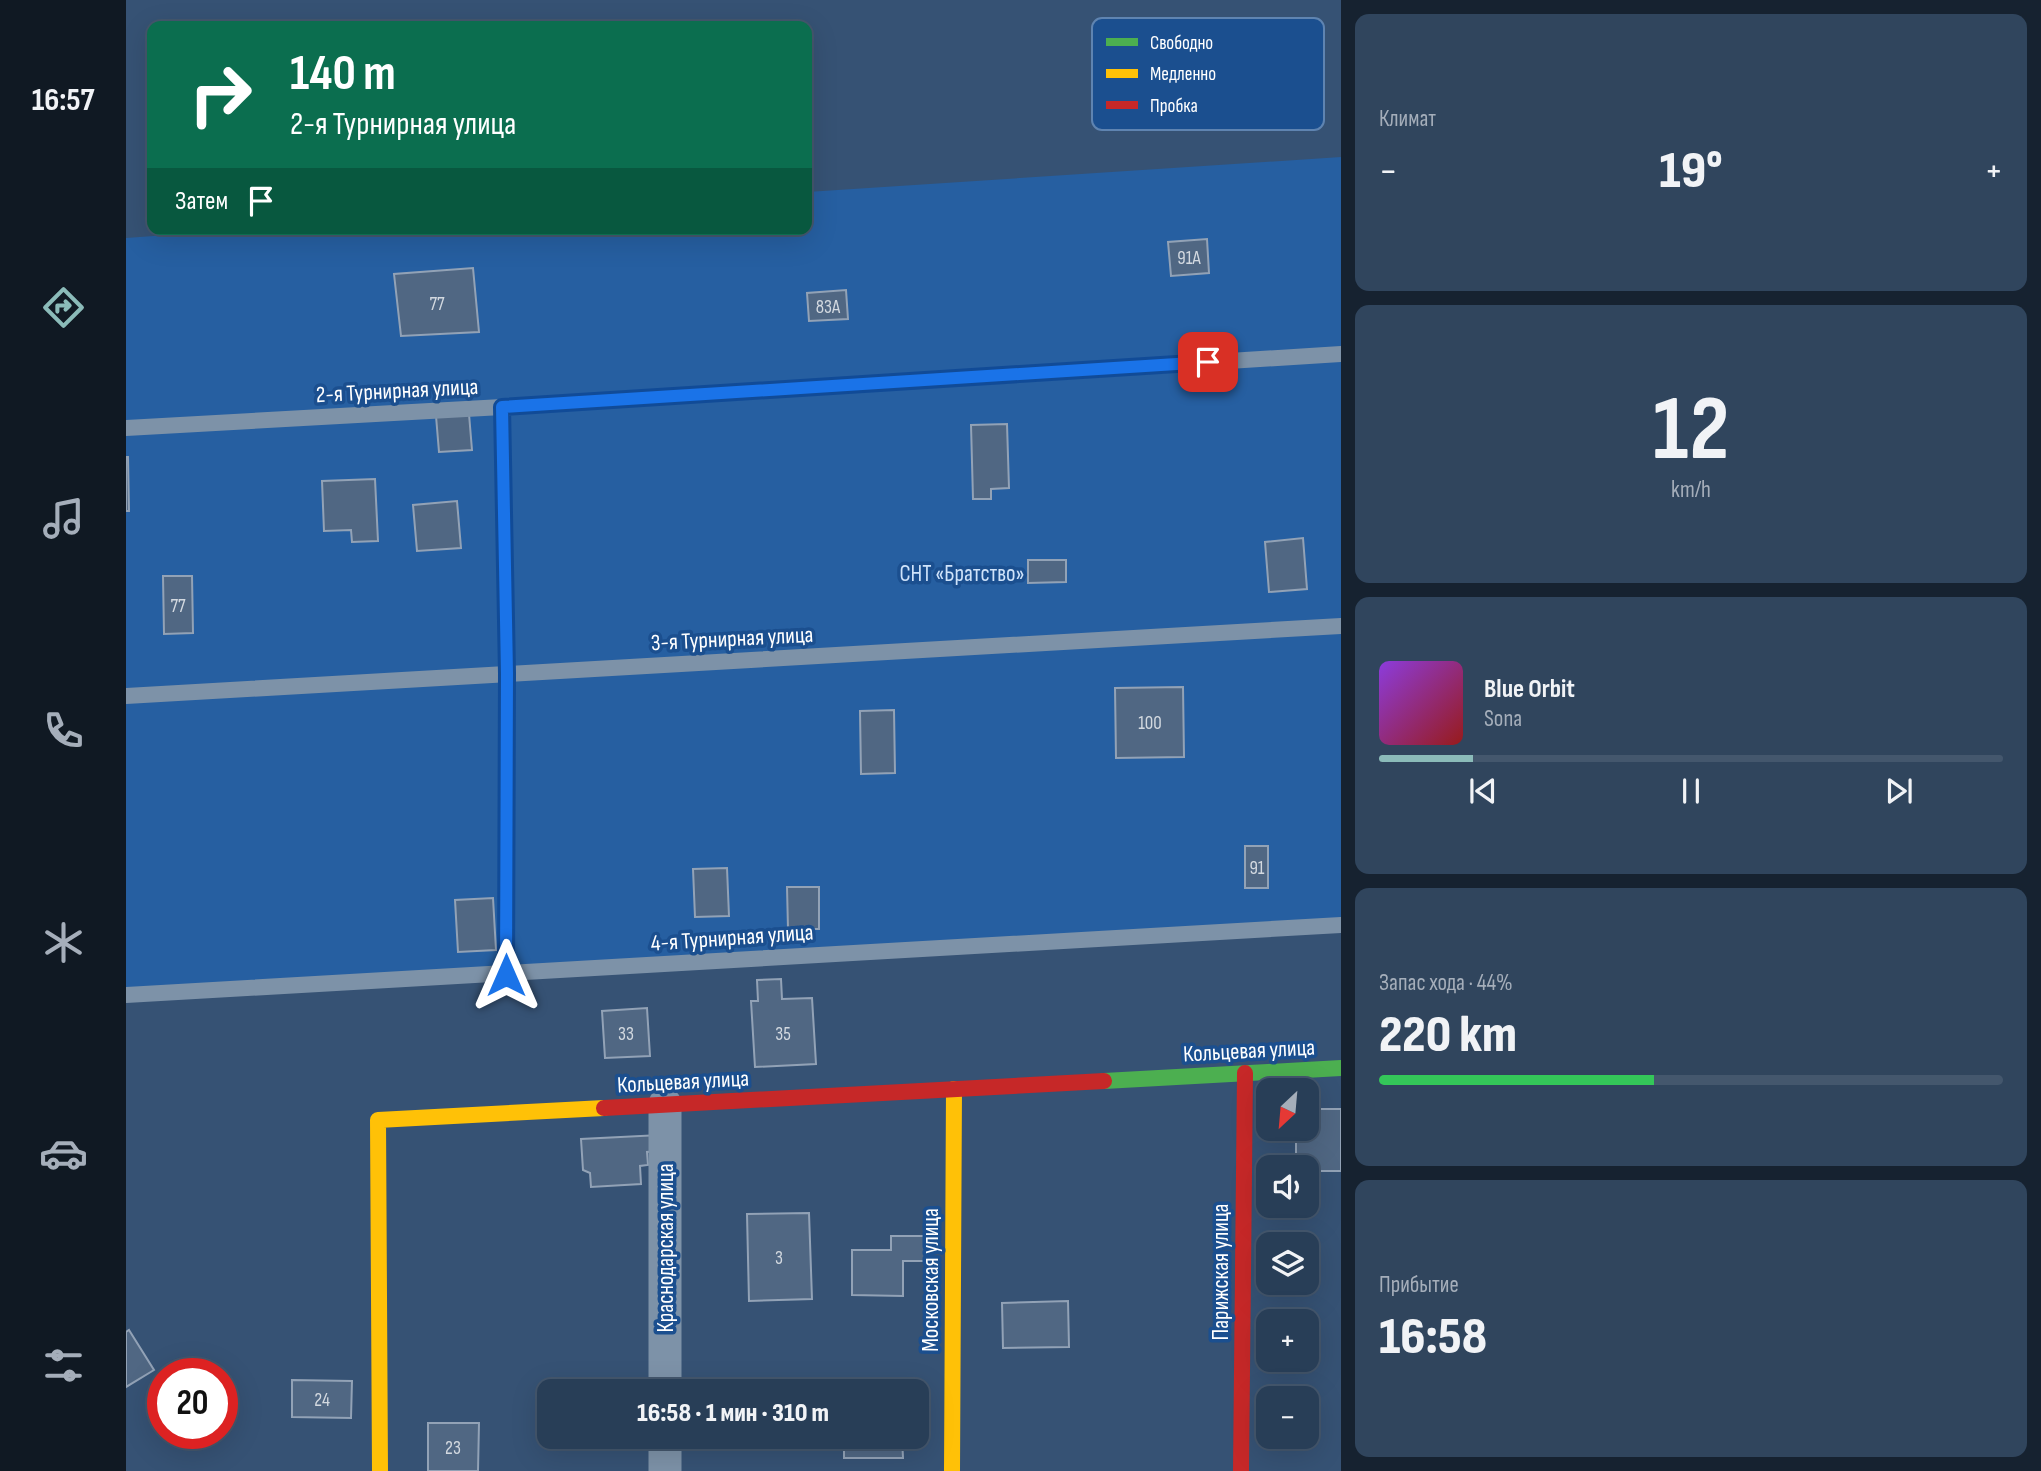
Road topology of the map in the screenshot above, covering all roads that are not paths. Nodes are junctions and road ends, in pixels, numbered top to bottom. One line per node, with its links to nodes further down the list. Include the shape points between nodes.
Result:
1 (1341, 354): 2 (lane, 2-я Турнирная улица)
2 (502, 407): 3 (lane, 2-я Турнирная улица); 5 (lane)
3 (126, 428)
4 (1341, 626): 5 (lane, 3-я Турнирная улица)
5 (507, 673): 6 (lane, 3-я Турнирная улица); 8 (lane)
6 (126, 696)
7 (1341, 925): 8 (lane, 4-я Турнирная улица)
8 (506, 975): 9 (lane, 4-я Турнирная улица)
9 (126, 995)
10 (1341, 1068): 11 (street, Кольцевая улица)
11 (1245, 1073): 12 (street, Кольцевая улица); 19 (street, Парижская улица)
12 (954, 1089): 13 (street, Кольцевая улица); 18 (street, Московская улица)
13 (665, 1104): 14 (street, Краснодарская улица); 16 (street, Кольцевая улица, via 378,1120)
14 (665, 1379)
15 (665, 1449): 17 (street)
16 (380, 1471)
17 (665, 1471)
18 (952, 1471)
19 (1241, 1471)

